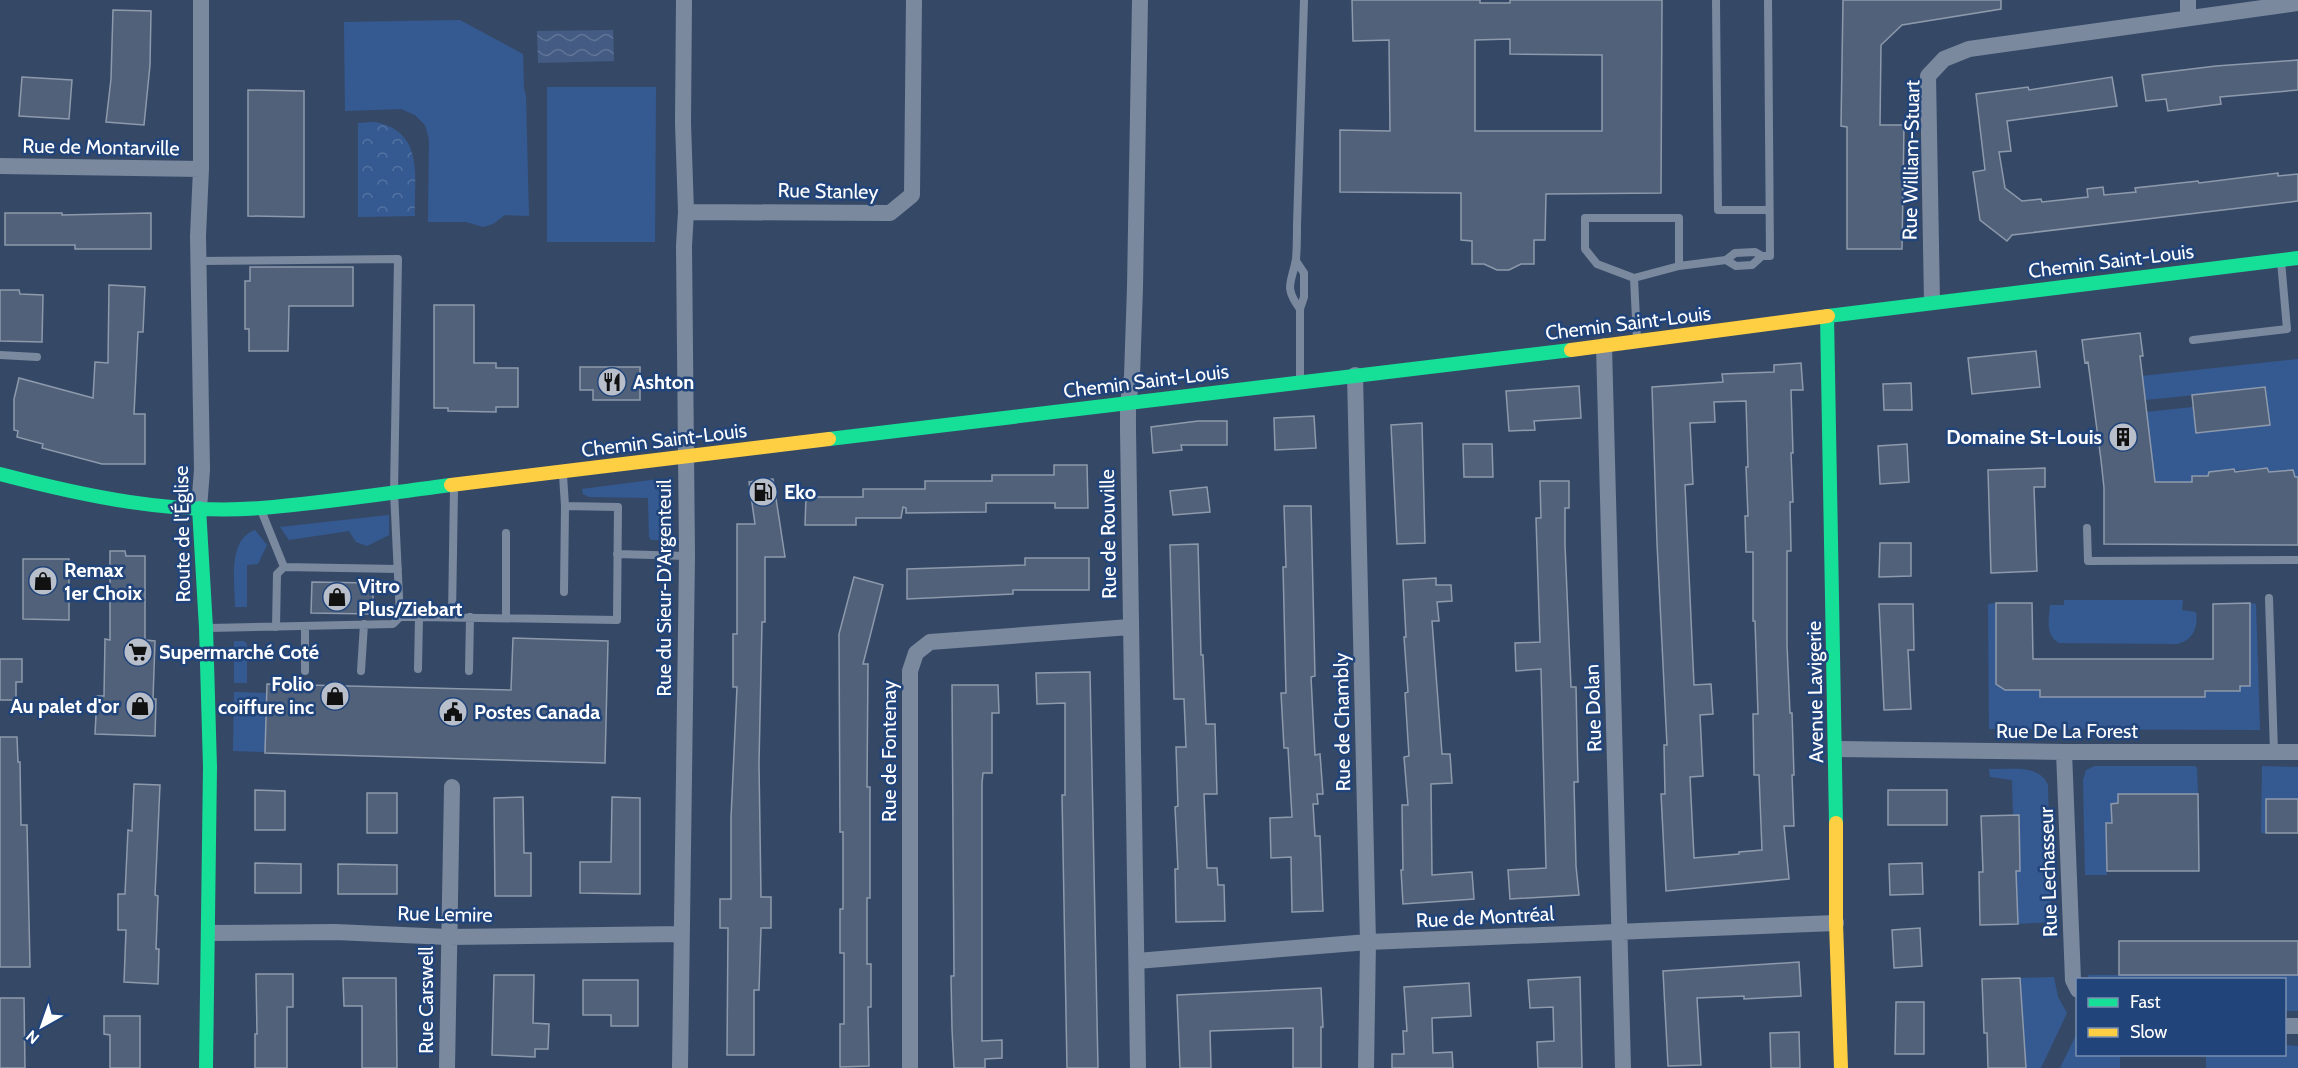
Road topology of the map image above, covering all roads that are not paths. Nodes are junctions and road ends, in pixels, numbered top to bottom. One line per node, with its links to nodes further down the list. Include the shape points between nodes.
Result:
1 (201, 0): 12 (street, Route de l'Église)
2 (684, 0): 14 (street, Rue du Sieur-D'Argenteuil)
3 (914, 0): 14 (street, Rue Stanley, via 912,195 890,213)
4 (1140, 0): 33 (street, Rue de Rouville, via 1135,287)
5 (1304, 0): 20 (lane)
6 (1716, 0): 13 (lane, via 1718,210)
7 (1768, 0): 13 (lane)
8 (2188, 0): 10 (street)
9 (2298, 3): 10 (street, Rue William-Stuart)
10 (2188, 18): 23 (street, Rue William-Stuart, via 1969,50 1944,59 1928,76)
11 (0, 166): 12 (street, Rue de Montarville)
12 (201, 169): 19 (street, Route de l'Église)
13 (1768, 210): 15 (lane, via 1770,256)
14 (686, 213): 34 (street, Rue du Sieur-D'Argenteuil)
15 (1762, 256): 17 (lane, via 1755,252 1735,253); 17 (lane, via 1752,265 1736,266)
16 (2298, 258): 18 (street, Chemin Saint-Louis)
17 (1726, 260): 21 (lane)
18 (2281, 260): 23 (street, Chemin Saint-Louis); 26 (lane, via 2287,329)
19 (199, 261): 38 (lane, via 398,259); 40 (street, Route de l'Église)
20 (1296, 261): 24 (lane, via 1304,273); 24 (lane, via 1291,272 1290,296)
21 (1679, 266): 22 (lane); 22 (lane, via 1679,218 1585,218 1585,249 1597,264)
22 (1634, 278): 27 (lane)
23 (1932, 302): 25 (street, Chemin Saint-Louis)
24 (1300, 309): 32 (lane)
25 (1827, 316): 27 (street, Chemin Saint-Louis); 65 (street, Avenue Lavigerie)
26 (2193, 340)
27 (1638, 342): 28 (street, Chemin Saint-Louis)
28 (1604, 346): 31 (street, Chemin Saint-Louis); 72 (street, Rue Dolan)
29 (0, 355): 30 (lane)
30 (37, 357)
31 (1355, 375): 32 (street, Chemin Saint-Louis); 75 (street, Rue de Chambly)
32 (1299, 382): 33 (street, Chemin Saint-Louis)
33 (1128, 403): 34 (street, Chemin Saint-Louis); 59 (street, Rue de Rouville)
34 (685, 457): 35 (street, Chemin Saint-Louis); 45 (street, Rue du Sieur-D'Argenteuil)
35 (563, 471): 37 (street, Chemin Saint-Louis); 39 (lane)
36 (0, 474): 40 (street, Chemin Saint-Louis, via 125,502)
37 (454, 484): 38 (street, Chemin Saint-Louis); 51 (lane)
38 (394, 492): 41 (street, Chemin Saint-Louis); 48 (lane)
39 (565, 506): 44 (lane, via 618,507); 49 (lane)
40 (199, 508): 41 (street, Chemin Saint-Louis); 60 (street, Route de l'Église)
41 (260, 508): 47 (lane)
42 (2087, 528): 46 (lane, via 2088,561)
43 (506, 533): 55 (lane)
44 (617, 554): 45 (lane); 55 (lane, via 617,620)
45 (687, 556): 73 (street, Rue du Sieur-D'Argenteuil)
46 (2298, 560)
47 (284, 567): 48 (lane); 58 (lane, via 277,574)
48 (398, 569): 52 (lane)
49 (564, 592)
50 (2269, 598): 67 (lane)
51 (452, 616): 53 (lane); 54 (lane)
52 (400, 617): 53 (lane); 56 (lane, via 393,624)
53 (418, 617): 61 (lane)
54 (470, 617): 55 (lane); 64 (lane)
55 (506, 618)
56 (364, 624): 57 (lane); 62 (lane)
57 (305, 626): 58 (lane); 63 (lane)
58 (276, 627): 60 (lane)
59 (1130, 627): 76 (street, Rue de Rouville); 81 (street, Rue de Fontenay, via 930,642 916,653 910,671)
60 (206, 628): 71 (street, Route de l'Église)
61 (418, 669)
62 (361, 670)
63 (305, 671)
64 (469, 671)
65 (1836, 749): 66 (street, Rue De La Forest); 70 (street, Avenue Lavigerie)
66 (2064, 752): 67 (street, Rue De La Forest); 77 (street, Rue Lechasseur)
67 (2274, 752): 68 (street, Rue De La Forest)
68 (2298, 752)
69 (452, 788): 74 (street, Rue Carswell)
70 (1836, 923): 72 (street, Rue de Montréal); 85 (street, Avenue Lavigerie)
71 (209, 933): 74 (street, Rue Lemire, via 335,932); 78 (street, Route de l'Église)
72 (1619, 933): 75 (street, Rue de Montréal); 84 (street, Rue Dolan)
73 (681, 934): 74 (street, Rue Lemire); 80 (street, Rue du Sieur-D'Argenteuil)
74 (448, 937): 79 (street, Rue Carswell)
75 (1368, 942): 76 (street, Rue de Montréal); 83 (street, Rue de Chambly)
76 (1137, 961): 82 (street, Rue de Rouville)
77 (2076, 986)
78 (206, 1068)
79 (447, 1068)
80 (680, 1068)
81 (910, 1068)
82 (1138, 1068)
83 (1366, 1068)
84 (1623, 1068)
85 (1841, 1068)

